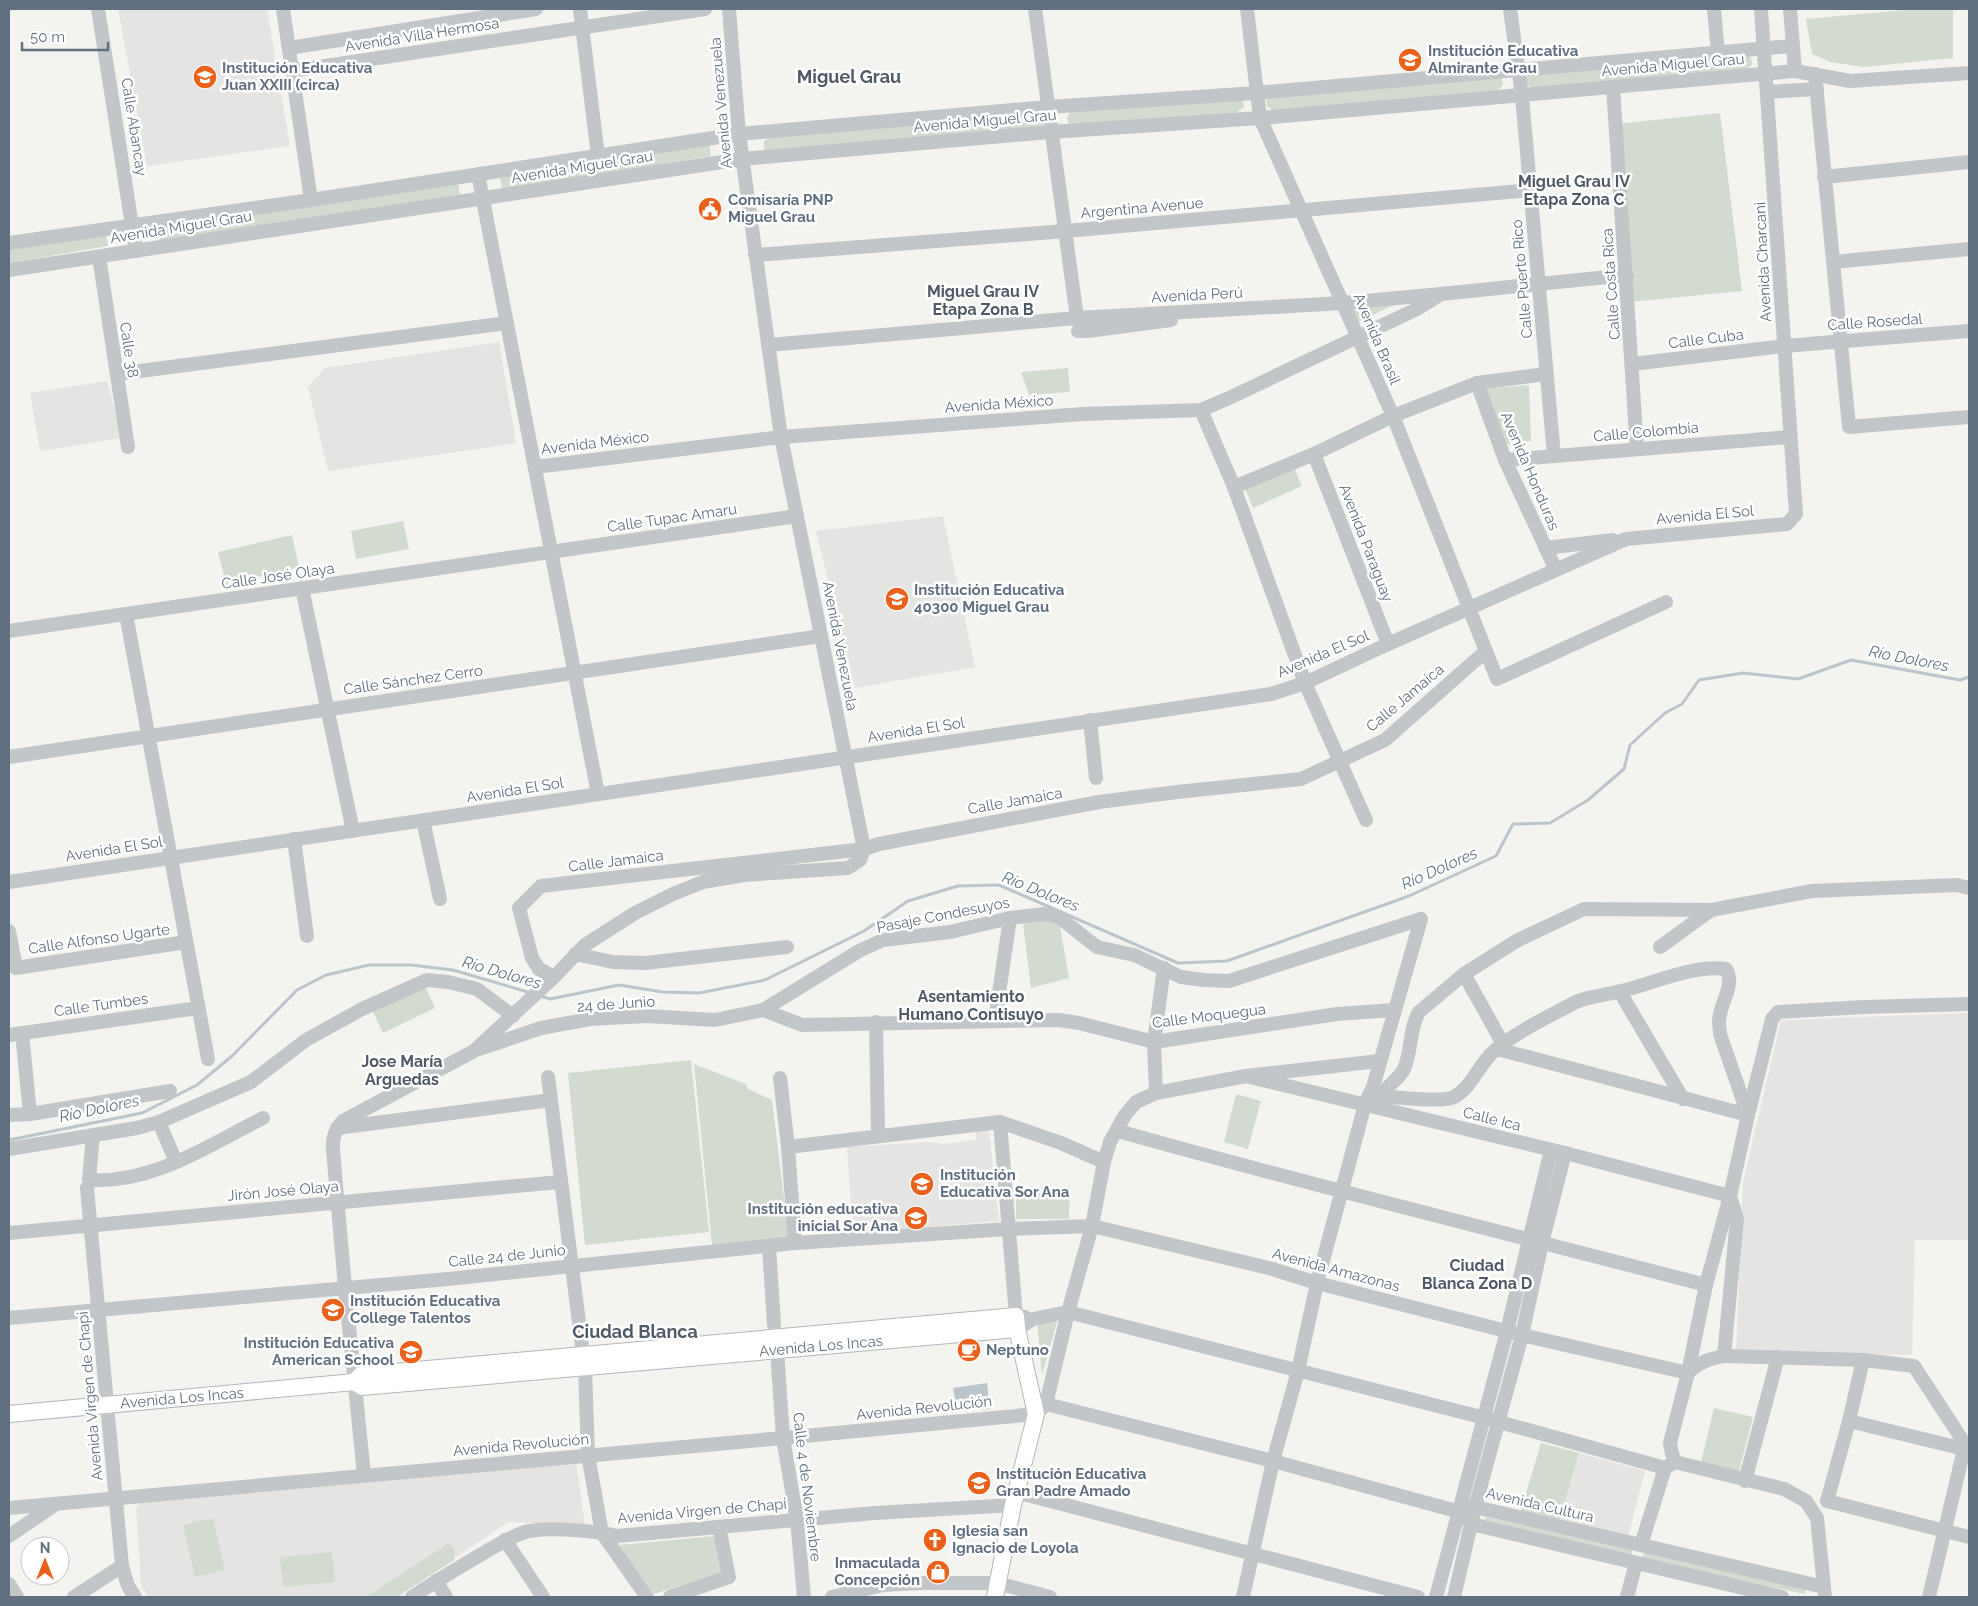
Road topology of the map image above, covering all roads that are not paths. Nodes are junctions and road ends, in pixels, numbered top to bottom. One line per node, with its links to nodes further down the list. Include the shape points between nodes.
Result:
1 (98, 9): 43 (street, Calle Abancay)
2 (283, 9): 16 (street)
3 (536, 9): 13 (street, Avenida Villa Hermosa)
4 (580, 9): 14 (street)
5 (705, 9): 14 (street, Avenida Villa Hermosa)
6 (730, 9): 33 (street, Avenida Venezuela)
7 (1035, 9): 30 (street)
8 (1247, 9): 28 (street, Avenida Brasil)
9 (1510, 9): 19 (street, Calle Puerto Rico)
10 (1714, 9): 18 (street)
11 (1761, 9): 17 (street, Avenida Charcani)
12 (1790, 9): 15 (street)
13 (471, 14): 16 (street, Avenida Villa Hermosa)
14 (583, 27): 20 (street, Avenida Villa Hermosa); 34 (street)
15 (1792, 46): 17 (street, Avenida Miguel Grau); 21 (street)
16 (288, 48): 20 (street)
17 (1764, 49): 18 (street, Avenida Miguel Grau); 22 (street, Avenida Charcani)
18 (1718, 53): 19 (street, Avenida Miguel Grau)
19 (1519, 69): 28 (street, Avenida Miguel Grau); 29 (street, Calle Puerto Rico)
20 (292, 71): 41 (street)
21 (1795, 71): 22 (street, Avenida Miguel Grau); 24 (street, Avenida Miguel Grau)
22 (1766, 73): 25 (street, Avenida Miguel Grau); 27 (street, Avenida Charcani)
23 (1969, 73): 24 (street, Avenida Miguel Grau, via 1850,81)
24 (1815, 74): 26 (street)
25 (1613, 87): 29 (street, Avenida Miguel Grau); 52 (street, Calle Costa Rica)
26 (1817, 89): 27 (street); 38 (street)
27 (1767, 92): 62 (street, Avenida Charcani)
28 (1256, 93): 30 (street, Avenida Miguel Grau); 31 (street, Avenida Brasil)
29 (1522, 96): 31 (street, Avenida Miguel Grau); 39 (street, Calle Puerto Rico)
30 (1048, 107): 32 (street); 33 (street, Avenida Miguel Grau)
31 (1260, 118): 32 (street, Avenida Miguel Grau); 42 (street, Avenida Brasil)
32 (1050, 132): 35 (street, Avenida Miguel Grau); 44 (street)
33 (738, 134): 34 (street, Avenida Miguel Grau); 35 (street, Avenida Venezuela)
34 (598, 156): 37 (street, Avenida Miguel Grau)
35 (742, 159): 40 (street, Avenida Miguel Grau); 48 (street, Avenida Venezuela)
36 (1969, 162): 38 (street)
37 (478, 174): 40 (street); 41 (street, Avenida Miguel Grau)
38 (1824, 177): 50 (street)
39 (1530, 190): 42 (street, Argentina Avenue); 53 (street, Calle Puerto Rico)
40 (483, 198): 47 (street, Avenida Miguel Grau); 56 (street)
41 (311, 200): 43 (street, Avenida Miguel Grau)
42 (1300, 210): 44 (street, Argentina Avenue); 55 (street, Avenida Brasil)
43 (133, 225): 45 (street, Avenida Miguel Grau); 47 (street, Calle Abancay)
44 (1066, 231): 48 (street, Argentina Avenue); 57 (street)
45 (9, 243)
46 (1969, 249): 50 (street)
47 (136, 251): 49 (street, Avenida Miguel Grau)
48 (755, 255): 61 (street, Avenida Venezuela)
49 (99, 257): 51 (street, Avenida Miguel Grau); 64 (street, Calle 38)
50 (1833, 262): 60 (street)
51 (9, 270)
52 (1627, 275): 53 (street, Avenida Perú); 63 (street, Calle Costa Rica)
53 (1538, 283): 54 (street, Avenida Perú); 65 (street, Calle Puerto Rico)
54 (1441, 294): 55 (street, Avenida Perú); 59 (street, Avenida México)
55 (1343, 303): 57 (street, Avenida Perú, via 1197,311 1167,322); 59 (street, Avenida Brasil)
56 (507, 323): 64 (street); 77 (street)
57 (1077, 325): 61 (street)
58 (1969, 331): 60 (street, Calle Rosedal)
59 (1357, 337): 67 (street, Avenida México); 68 (street, Avenida Brasil)
60 (1842, 341): 62 (street, Calle Rosedal); 69 (street, via 1849,427)
61 (768, 344): 70 (street, Avenida Venezuela)
62 (1784, 346): 63 (street, Calle Cuba); 71 (street, Avenida Charcani)
63 (1632, 364): 73 (street, Calle Costa Rica)
64 (116, 374): 72 (street, Calle 38)
65 (1546, 374): 66 (street); 75 (street, Calle Puerto Rico)
66 (1477, 383): 68 (street); 76 (street, Avenida Honduras)
67 (1202, 410): 70 (street, Avenida México, via 1084,414); 78 (street)
68 (1392, 416): 74 (street); 87 (street, Avenida Brasil)
69 (1969, 417)
70 (781, 437): 77 (street, Avenida México); 80 (street, Avenida Venezuela)
71 (1790, 437): 73 (street, Calle Colombia); 79 (street, Avenida Charcani)
72 (128, 448)
73 (1637, 449): 75 (street, Calle Colombia)
74 (1314, 454): 78 (street); 91 (street, Avenida Paraguay)
75 (1554, 456): 76 (street, Calle Colombia)
76 (1505, 460): 82 (street, Avenida Honduras)
77 (535, 467): 83 (street)
78 (1234, 487): 94 (street)
79 (1796, 514): 81 (street, Avenida El Sol, via 1787,524)
80 (797, 516): 83 (street, Calle Tupac Amaru); 90 (street, Avenida Venezuela)
81 (1626, 539): 82 (street); 84 (street, Avenida El Sol)
82 (1545, 548): 84 (street, Avenida Honduras)
83 (551, 552): 85 (street, Calle José Olaya); 93 (street)
84 (1556, 570): 87 (street, Avenida El Sol)
85 (302, 588): 88 (street, Calle José Olaya); 95 (street)
86 (1666, 602): 92 (street, Avenida Brasil, via 1497,679)
87 (1469, 609): 91 (street, Avenida El Sol); 92 (street, Avenida Brasil)
88 (126, 614): 89 (street, Calle José Olaya); 97 (street)
89 (9, 631)
90 (821, 636): 93 (street, Calle Sánchez Cerro); 99 (street, Avenida Venezuela)
91 (1388, 644): 94 (street, Avenida El Sol)
92 (1486, 650): 100 (street, Calle Jamaica, via 1385,740)
93 (575, 672): 95 (street, Calle Sánchez Cerro); 102 (street)
94 (1305, 683): 96 (street, Avenida El Sol, via 1271,694); 100 (street)
95 (328, 709): 97 (street, Calle Sánchez Cerro); 105 (street)
96 (1090, 720): 99 (street, Avenida El Sol); 101 (street)
97 (148, 736): 98 (street, Calle Sánchez Cerro); 108 (street)
98 (9, 757)
99 (846, 757): 102 (street, Avenida El Sol); 107 (street, Avenida Venezuela)
100 (1340, 762): 104 (street); 107 (street, Calle Jamaica, via 1301,779 1099,802)
101 (1096, 778)
102 (598, 794): 103 (street, Avenida El Sol)
103 (423, 820): 105 (street, Avenida El Sol); 111 (street)
104 (1366, 820)
105 (353, 831): 106 (street, Avenida El Sol)
106 (294, 839): 108 (street, Avenida El Sol); 115 (street)
107 (864, 849): 120 (street, via 860,860 848,868 744,875 703,882 635,913); 123 (street, Calle Jamaica, via 541,886 519,908 532,958 538,969)
108 (170, 857): 109 (street, Avenida El Sol); 116 (street)
109 (9, 882)
110 (1969, 888): 112 (street, via 1957,885 1812,890)
111 (440, 898)
112 (1711, 910): 118 (street); 122 (street, via 1584,909 1518,940)
113 (1010, 918): 121 (street, Pasaje Condesuyos, via 1054,915 1097,947 1134,955); 127 (street, Pasaje Condesuyos, via 950,932 884,940 859,951); 130 (street)
114 (9, 931): 119 (street)
115 (307, 936)
116 (186, 942): 119 (street, Calle Alfonso Ugarte, via 16,968); 126 (street)
117 (787, 947): 120 (street, via 645,963 613,962)
118 (1660, 947)
119 (10, 950)
120 (575, 954): 123 (street)
121 (1164, 968): 128 (street, Pasaje Condesuyos, via 1181,977 1229,981 1421,919); 133 (street)
122 (1464, 974): 134 (street); 143 (street, via 1419,1012 1404,1071)
123 (551, 979): 129 (street)
124 (1620, 992): 134 (street, via 1576,1002); 144 (street); 149 (street, via 1701,969 1726,969 1730,982 1719,1021 1720,1034)
125 (1967, 1003): 149 (street, via 1778,1012 1772,1018)
126 (198, 1008): 132 (street, Calle Tumbes); 136 (street)
127 (763, 1010): 131 (street, Calle Moquegua, via 802,1025); 135 (street, 24 de Junio, via 715,1020 647,1016 590,1019 541,1028)
128 (1394, 1010): 133 (street, Calle Moquegua, via 1336,1014); 137 (street)
129 (517, 1012): 135 (street); 151 (street, via 477,988 427,980 362,1009 306,1040 251,1082)
130 (996, 1021): 131 (street, Calle Moquegua); 133 (street, Calle Moquegua, via 1059,1020)
131 (876, 1022): 156 (street)
132 (15, 1034): 147 (street)
133 (1154, 1042): 142 (street)
134 (1500, 1046): 143 (street, via 1454,1098); 144 (street)
135 (474, 1051): 153 (street, via 343,1121)
136 (208, 1059)
137 (1379, 1061): 138 (street); 146 (street)
138 (1246, 1076): 142 (street); 146 (street, Calle Ica)
139 (548, 1077): 145 (street)
140 (780, 1078): 157 (street)
141 (170, 1091): 147 (street)
142 (1156, 1093): 154 (street, via 1136,1102)
143 (1382, 1096): 146 (street)
144 (1683, 1099): 149 (street)
145 (551, 1100): 153 (street); 162 (street)
146 (1365, 1104): 159 (street, Calle Ica); 164 (street)
147 (30, 1114): 148 (street)
148 (9, 1115)
149 (1748, 1115): 165 (street)
150 (263, 1118): 160 (street)
151 (159, 1122): 155 (street); 160 (street)
152 (1000, 1122): 156 (street); 161 (street); 169 (street)
153 (336, 1131): 166 (street, via 333,1150)
154 (1118, 1131): 161 (street, via 1110,1142); 164 (street)
155 (93, 1136): 158 (street); 160 (street, via 89,1180 134,1177)
156 (878, 1136): 157 (street)
157 (788, 1147): 172 (street)
158 (9, 1150)
159 (1558, 1152): 165 (street, Calle Ica); 171 (street)
160 (176, 1162)
161 (1104, 1162): 168 (street)
162 (560, 1182): 166 (street, Jirón José Olaya); 174 (street)
163 (86, 1188): 167 (street, Avenida Virgen de Chapi)
164 (1342, 1193): 171 (street); 175 (street)
165 (1730, 1196): 176 (street); 186 (street, via 1737,1219)
166 (337, 1203): 167 (street, Jirón José Olaya); 177 (street)
167 (90, 1225): 170 (street, Jirón José Olaya); 178 (street, Avenida Virgen de Chapi)
168 (1092, 1226): 169 (street, Avenida Amazonas); 175 (street, Avenida Amazonas, via 1269,1268); 179 (street)
169 (1008, 1229): 172 (street, Calle 24 de Junio); 181 (street)
170 (9, 1233)
171 (1536, 1240): 176 (street); 183 (street); 184 (street)
172 (795, 1243): 173 (street, Calle 24 de Junio)
173 (769, 1246): 174 (street, Calle 24 de Junio); 182 (street)
174 (573, 1266): 177 (street, Calle 24 de Junio); 189 (street)
175 (1317, 1283): 183 (street, Avenida Amazonas); 190 (street)
176 (1706, 1285): 191 (street)
177 (344, 1287): 178 (street, Calle 24 de Junio); 192 (street)
178 (98, 1309): 180 (street, Calle 24 de Junio); 193 (street, Avenida Virgen de Chapi)
179 (1068, 1312): 181 (street); 190 (street); 194 (street)
180 (9, 1318)
181 (1016, 1323): 185 (main road, Avenida Los Incas); 189 (main road, Avenida Los Incas); 194 (main road)
182 (774, 1324)
183 (1508, 1331): 184 (street, Avenida Amazonas); 196 (street)
184 (1522, 1335): 191 (street, Avenida Amazonas); 198 (street)
185 (777, 1350): 189 (main road, Avenida Los Incas); 199 (street, Calle 4 de Noviembre)
186 (1724, 1356): 187 (street); 191 (street, via 1706,1359)
187 (1778, 1357): 188 (street); 205 (street)
188 (1863, 1360): 197 (street); 200 (street, via 1914,1366 1963,1441)
189 (584, 1361): 192 (main road, Avenida Los Incas, via 362,1387); 201 (street)
190 (1298, 1371): 196 (street); 202 (street)
191 (1688, 1373): 203 (street, via 1670,1443)
192 (354, 1382): 193 (main road, Avenida Los Incas); 204 (street)
193 (107, 1405): 195 (main road, Avenida Los Incas); 206 (street, Avenida Virgen de Chapi)
194 (1041, 1409): 199 (street, Avenida Revolución); 202 (street, Avenida Revolución); 207 (main road)
195 (9, 1414)
196 (1485, 1418): 198 (street); 211 (street)
197 (1849, 1421): 200 (street); 215 (street, via 1827,1501)
198 (1499, 1422): 203 (street); 209 (street)
199 (783, 1438): 201 (street, Avenida Revolución); 212 (street, Calle 4 de Noviembre)
200 (1964, 1449): 215 (street)
201 (588, 1455): 204 (street, Avenida Revolución); 216 (street)
202 (1273, 1461): 211 (street, Avenida Revolución); 221 (street)
203 (1670, 1465): 205 (street); 220 (street)
204 (364, 1475): 206 (street, Avenida Revolución)
205 (1745, 1480): 228 (street, via 1784,1489 1806,1501 1817,1518)
206 (116, 1497): 208 (street, Avenida Revolución); 223 (street, Avenida Virgen de Chapi)
207 (1014, 1498): 212 (street, Avenida Virgen de Chapi); 221 (street, Avenida Virgen de Chapi); 227 (main road)
208 (58, 1502): 210 (street, Avenida Revolución); 217 (street)
209 (1475, 1506): 211 (street, Avenida Cultura); 213 (street); 220 (street, Avenida Cultura)
210 (9, 1508)
211 (1460, 1512): 213 (street); 242 (street)
212 (797, 1520): 214 (street, Avenida Virgen de Chapi); 237 (street, Calle 4 de Noviembre)
213 (1471, 1524): 222 (street); 243 (street)
214 (719, 1527): 216 (street, Avenida Virgen de Chapi, via 617,1536); 236 (street, via 729,1577)
215 (1945, 1532): 218 (street); 246 (street)
216 (602, 1533): 219 (street, Avenida Virgen de Chapi, via 540,1530); 235 (street)
217 (9, 1536)
218 (1969, 1537)
219 (505, 1540): 224 (street, Avenida Virgen de Chapi); 234 (street)
220 (1641, 1545): 228 (street, Avenida Cultura)
221 (1252, 1554): 240 (street); 241 (street, Avenida Virgen de Chapi)
222 (1636, 1563): 244 (street); 245 (street)
223 (122, 1566): 230 (street); 231 (street, Avenida Virgen de Chapi)
224 (436, 1581): 232 (street, Avenida Virgen de Chapi); 233 (street)
225 (9, 1584): 229 (street)
226 (920, 1590): 227 (street); 238 (street, via 883,1585)
227 (996, 1590): 239 (street)
228 (1824, 1592)
229 (17, 1597)
230 (74, 1597)
231 (135, 1597)
232 (412, 1597)
233 (446, 1597)
234 (543, 1597)
235 (647, 1597)
236 (670, 1597)
237 (804, 1597)
238 (832, 1597)
239 (1050, 1597)
240 (1243, 1597)
241 (1418, 1597)
242 (1436, 1597)
243 (1454, 1597)
244 (1627, 1597)
245 (1782, 1597)
246 (1929, 1597)

